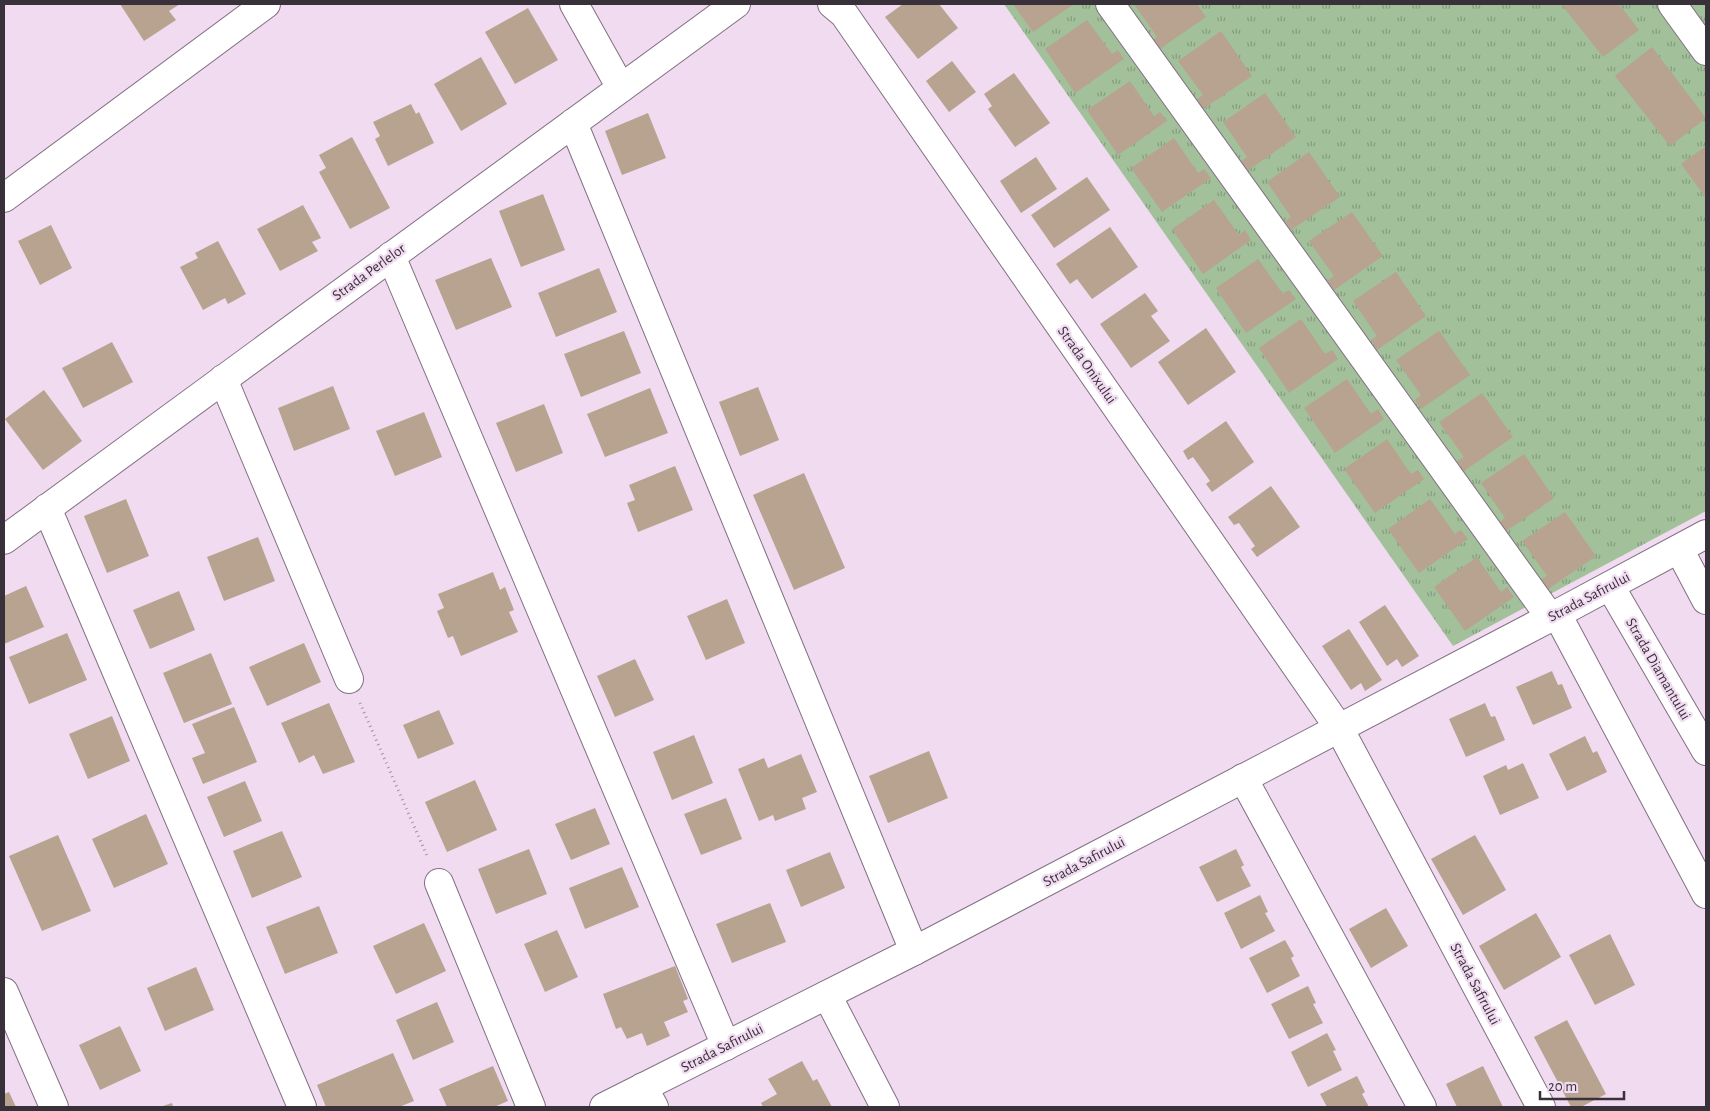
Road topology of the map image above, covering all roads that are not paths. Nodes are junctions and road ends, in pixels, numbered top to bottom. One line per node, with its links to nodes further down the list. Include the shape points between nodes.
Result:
1 (266, 4): 10 (street)
2 (574, 4): 8 (street)
3 (736, 4): 8 (street, Strada Perlelor)
4 (832, 4): 21 (street, Strada Onixului, via 844,14)
5 (1110, 4): 19 (street)
6 (1672, 4): 7 (street)
7 (1706, 51)
8 (621, 88): 9 (street, Strada Perlelor)
9 (573, 123): 11 (street, Strada Perlelor); 26 (street)
10 (4, 198)
11 (391, 256): 12 (street, Strada Perlelor); 29 (street)
12 (223, 379): 13 (street, Strada Perlelor); 20 (street)
13 (47, 508): 15 (street, Strada Perlelor); 32 (street)
14 (1706, 534): 16 (street, Strada Safirului)
15 (4, 540)
16 (1679, 549): 17 (street, Strada Safirului); 18 (street)
17 (1610, 586): 19 (street, Strada Safirului); 22 (street, Strada Diamantului)
18 (1706, 600)
19 (1554, 616): 21 (street, Strada Safirului); 25 (street)
20 (349, 679)
21 (1339, 728): 23 (street, Strada Safirului); 37 (street, Strada Safirului)
22 (1706, 752)
23 (1244, 778): 26 (street, Strada Safirului); 36 (street)
24 (439, 883): 33 (street)
25 (1706, 894)
26 (914, 951): 28 (street, Strada Safirului)
27 (4, 992): 31 (street)
28 (827, 995): 29 (street, Strada Safirului); 35 (street)
29 (726, 1046): 30 (street, Strada Safirului)
30 (649, 1097): 34 (street, Strada Safirului)
31 (54, 1107)
32 (302, 1107)
33 (531, 1107)
34 (604, 1107)
35 (886, 1107)
36 (1422, 1107)
37 (1540, 1107)

